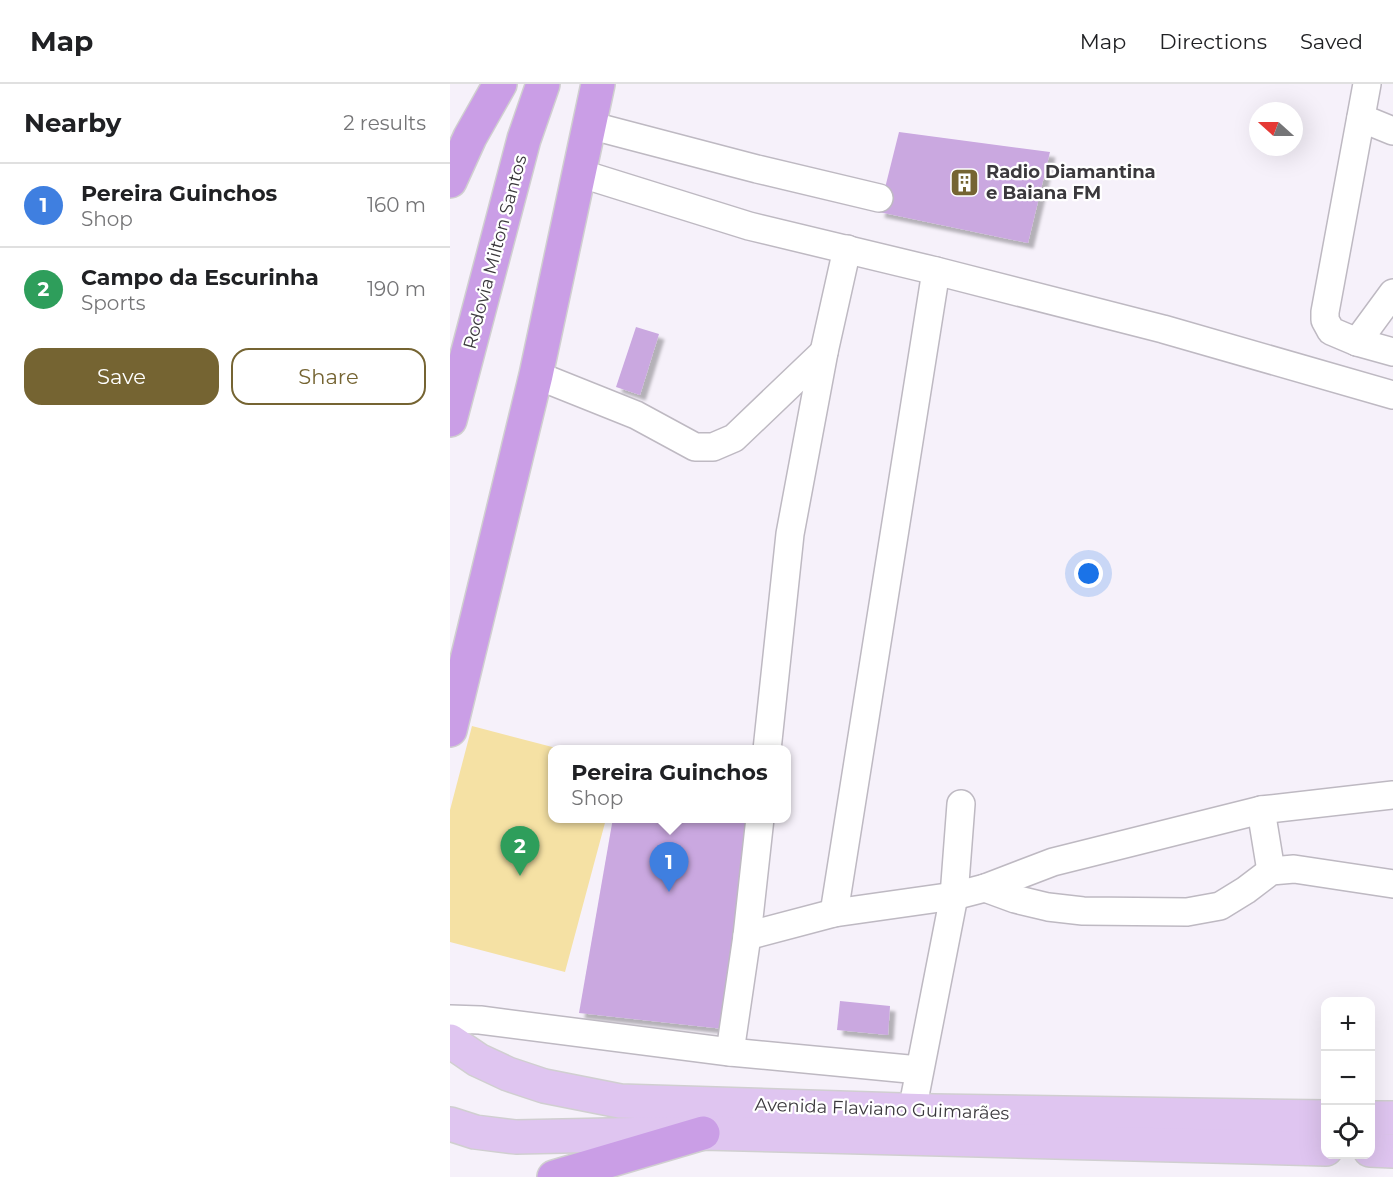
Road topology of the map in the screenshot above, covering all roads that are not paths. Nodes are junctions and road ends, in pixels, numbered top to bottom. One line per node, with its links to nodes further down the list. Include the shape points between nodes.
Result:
1 (500, 84): 9 (highway)
2 (543, 84): 19 (highway, Rodovia Milton Santos)
3 (598, 84): 6 (highway)
4 (1367, 84): 5 (street)
5 (1361, 118): 7 (street); 14 (street, via 1325,312 1331,331)
6 (589, 124): 8 (highway); 10 (street)
7 (1393, 131)
8 (579, 173): 11 (street, via 749,226); 17 (highway)
9 (450, 181)
10 (879, 198)
11 (847, 249): 12 (street); 15 (street)
12 (936, 271): 18 (street, via 1163,329); 30 (street)
13 (1393, 293): 14 (street)
14 (1357, 342): 16 (street)
15 (825, 352): 17 (street, via 734,438 713,447 695,447 636,416); 21 (street, via 790,534)
16 (1393, 352)
17 (536, 375): 20 (highway)
18 (1393, 395)
19 (450, 420)
20 (450, 730)
21 (768, 745)
22 (1393, 795): 24 (street)
23 (962, 804): 29 (street)
24 (1261, 810): 26 (street); 28 (street, via 1053,862)
25 (760, 823): 31 (street)
26 (1271, 871): 27 (street, via 1294,869); 28 (street, via 1220,906 1186,912 1048,907)
27 (1393, 884)
28 (985, 888): 29 (street)
29 (954, 896): 30 (street); 35 (street)
30 (834, 913): 31 (street)
31 (747, 936): 34 (street)
32 (450, 1019): 34 (street)
33 (450, 1041): 36 (main road, Avenida Flaviano Guimarães, via 508,1074 544,1086 620,1101)
34 (730, 1052): 35 (street)
35 (919, 1070): 36 (street)
36 (912, 1111): 37 (main road, Avenida Flaviano Guimarães)
37 (1321, 1117)
38 (1375, 1118): 39 (main road)
39 (1393, 1118)
40 (450, 1124): 41 (main road, Avenida Flaviano Guimarães, via 475,1132 516,1137)
41 (703, 1133): 42 (main road, Avenida Flaviano Guimarães); 45 (highway)
42 (1321, 1149)
43 (1375, 1150): 44 (main road)
44 (1393, 1150)
45 (554, 1177)

